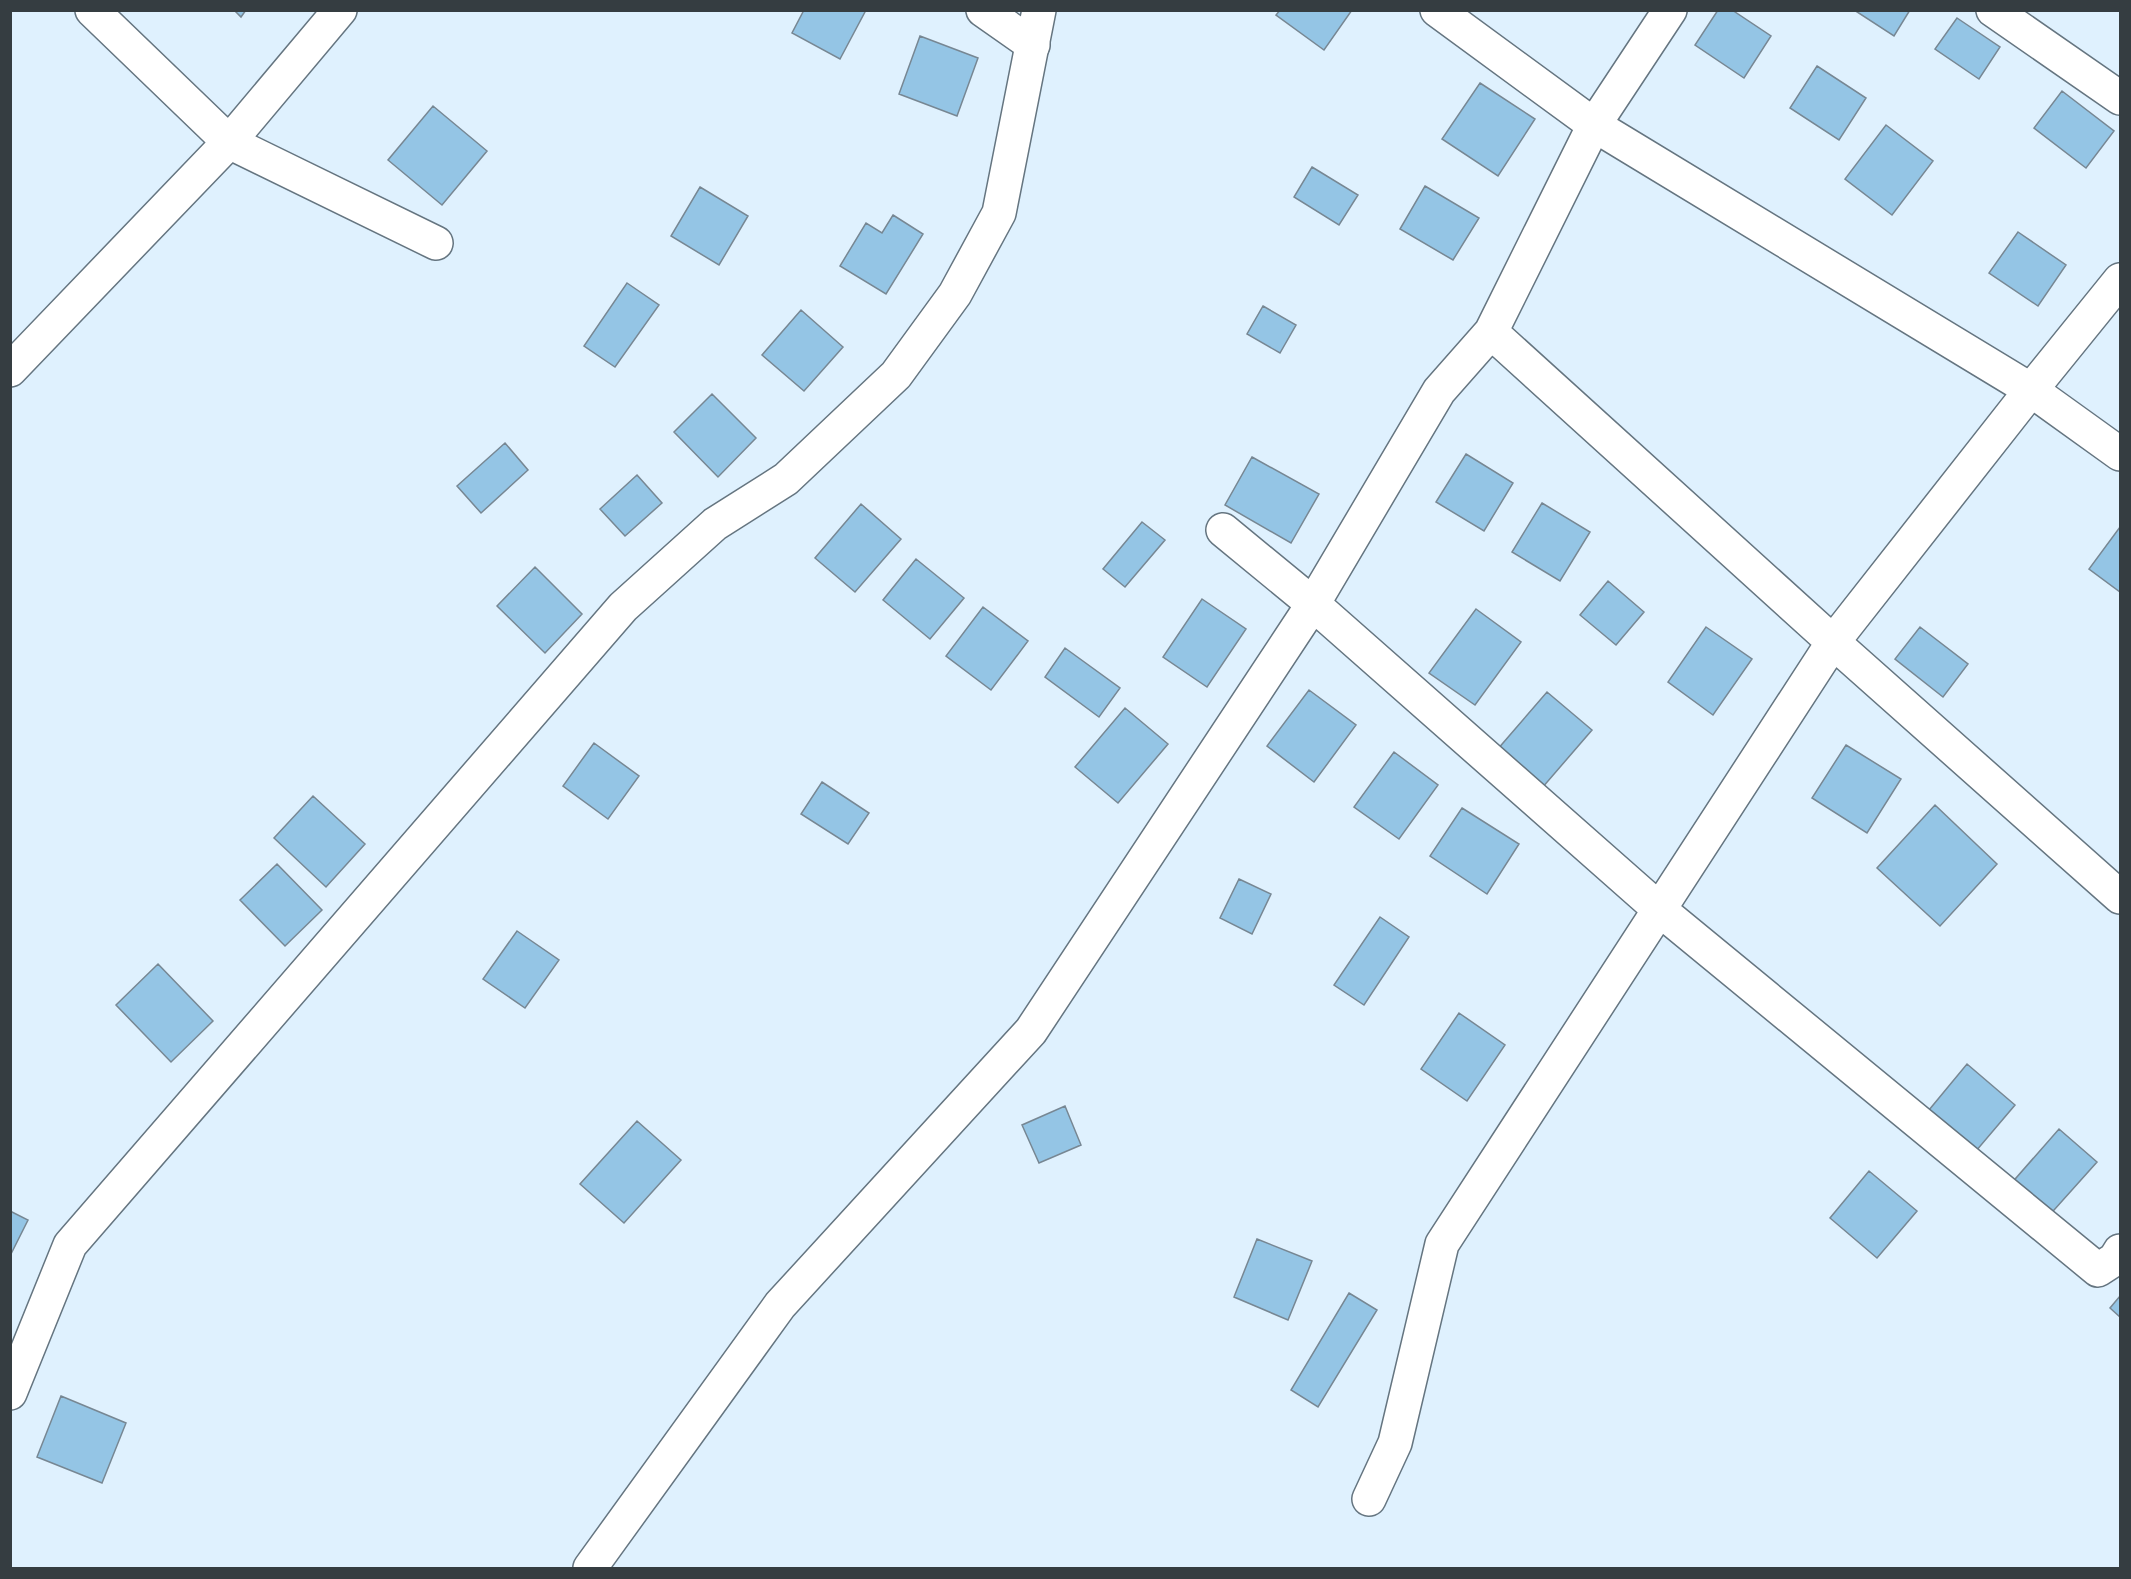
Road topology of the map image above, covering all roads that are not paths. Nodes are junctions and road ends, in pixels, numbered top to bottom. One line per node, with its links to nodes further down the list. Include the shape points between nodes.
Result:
1 (92, 10): 11 (street)
2 (340, 10): 11 (street)
3 (983, 10): 8 (street)
4 (1039, 10): 8 (street)
5 (1437, 10): 10 (street)
6 (1670, 10): 10 (street)
7 (1993, 10): 9 (street)
8 (1033, 45): 24 (street, via 999,213 955,294 896,375 786,479 715,524 623,606 70,1245)
9 (2121, 98)
10 (1594, 125): 14 (street); 16 (street)
11 (229, 142): 12 (street); 15 (street)
12 (436, 243)
13 (2121, 280): 16 (street)
14 (1491, 332): 19 (street, via 1439,392); 20 (street)
15 (10, 370)
16 (2031, 390): 17 (street); 20 (street)
17 (2121, 454)
18 (1223, 530): 19 (street)
19 (1312, 604): 22 (street); 26 (street, via 1031,1031 780,1305)
20 (1833, 642): 21 (street); 22 (street)
21 (2121, 897)
22 (1660, 910): 23 (street, via 2098,1270); 25 (street, via 1442,1244 1395,1443)
23 (2121, 1251)
24 (10, 1393)
25 (1369, 1499)
26 (590, 1569)

